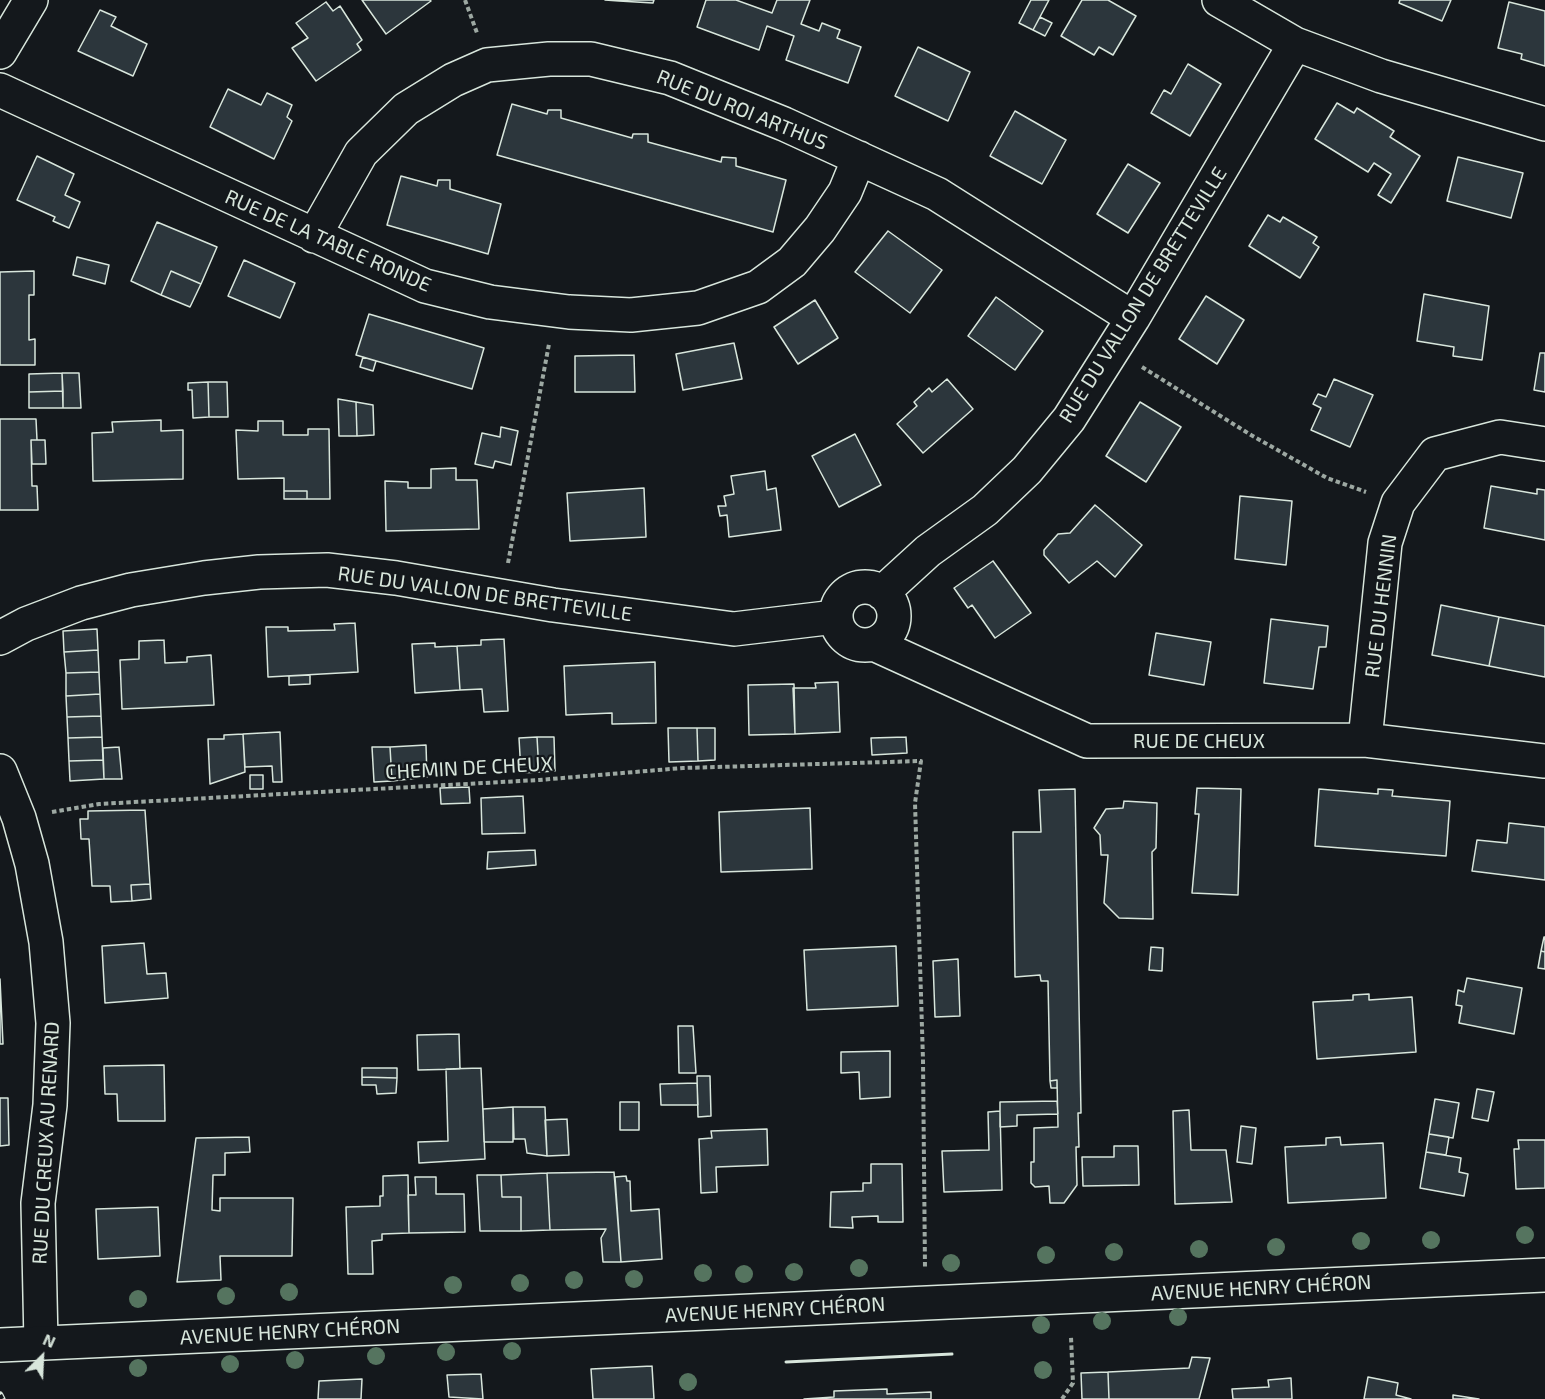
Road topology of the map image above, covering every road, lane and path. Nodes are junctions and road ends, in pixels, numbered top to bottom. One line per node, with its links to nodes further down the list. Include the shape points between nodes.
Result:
1 (31, 0): 4 (street)
2 (1219, 0): 3 (street)
3 (1295, 44): 6 (street, via 1381,76); 10 (street, RUE DU VALLON DE BRETTEVILLE)
4 (0, 52)
5 (0, 90): 8 (street, RUE DE LA TABLE RONDE)
6 (1545, 124)
7 (859, 158): 8 (street, RUE DU ROI ARTHUS, via 670,78 591,59 549,58 488,65 453,80 406,109 361,153); 9 (street, RUE DE LA TABLE RONDE, via 845,192 820,229 792,262 758,287 698,308 631,315); 10 (street, RUE DU ROI ARTHUS, via 937,194)
8 (314, 236): 9 (street, RUE DE LA TABLE RONDE, via 425,286 490,302)
9 (555, 310): 15 (path)
10 (1133, 318): 11 (street, RUE DU VALLON DE BRETTEVILLE)
11 (1114, 349): 13 (path, via 1327,478); 14 (street, RUE DU VALLON DE BRETTEVILLE, via 1069,419 1026,470 985,510 928,551)
12 (1545, 444): 13 (street, RUE DU HENNIN, via 1500,437 1435,454)
13 (1398, 503): 19 (street, RUE DU HENNIN, via 1385,543)
14 (882, 593): 16 (street, via 863,587 849,591 841,598); 18 (street, via 892,606 892,626)
15 (501, 595): 16 (street, RUE DU VALLON DE BRETTEVILLE, via 734,629); 17 (street, RUE DU VALLON DE BRETTEVILLE, via 327,570 259,572 131,590 81,603)
16 (835, 617): 18 (street, via 847,639 857,644)
17 (0, 638)
18 (874, 644): 19 (street, RUE DE CHEUX, via 1087,741)
19 (1365, 740): 20 (street, RUE DE CHEUX)
20 (1545, 761)
21 (0, 771): 22 (street, RUE DU CREUX AU RENARD)
22 (19, 818): 24 (path, CHEMIN DE CHEUX, via 99,804 241,795 538,780 683,768 921,761 915,803); 26 (street, RUE DU CREUX AU RENARD, via 46,942 53,1023 50,1105 38,1203)
23 (1545, 1275): 24 (street, AVENUE HENRY CHÉRON)
24 (927, 1303): 26 (street, AVENUE HENRY CHÉRON)
25 (1071, 1337): 28 (path, via 1073,1383)
26 (41, 1342): 27 (street, AVENUE HENRY CHÉRON)
27 (3, 1345)
28 (1062, 1399)

